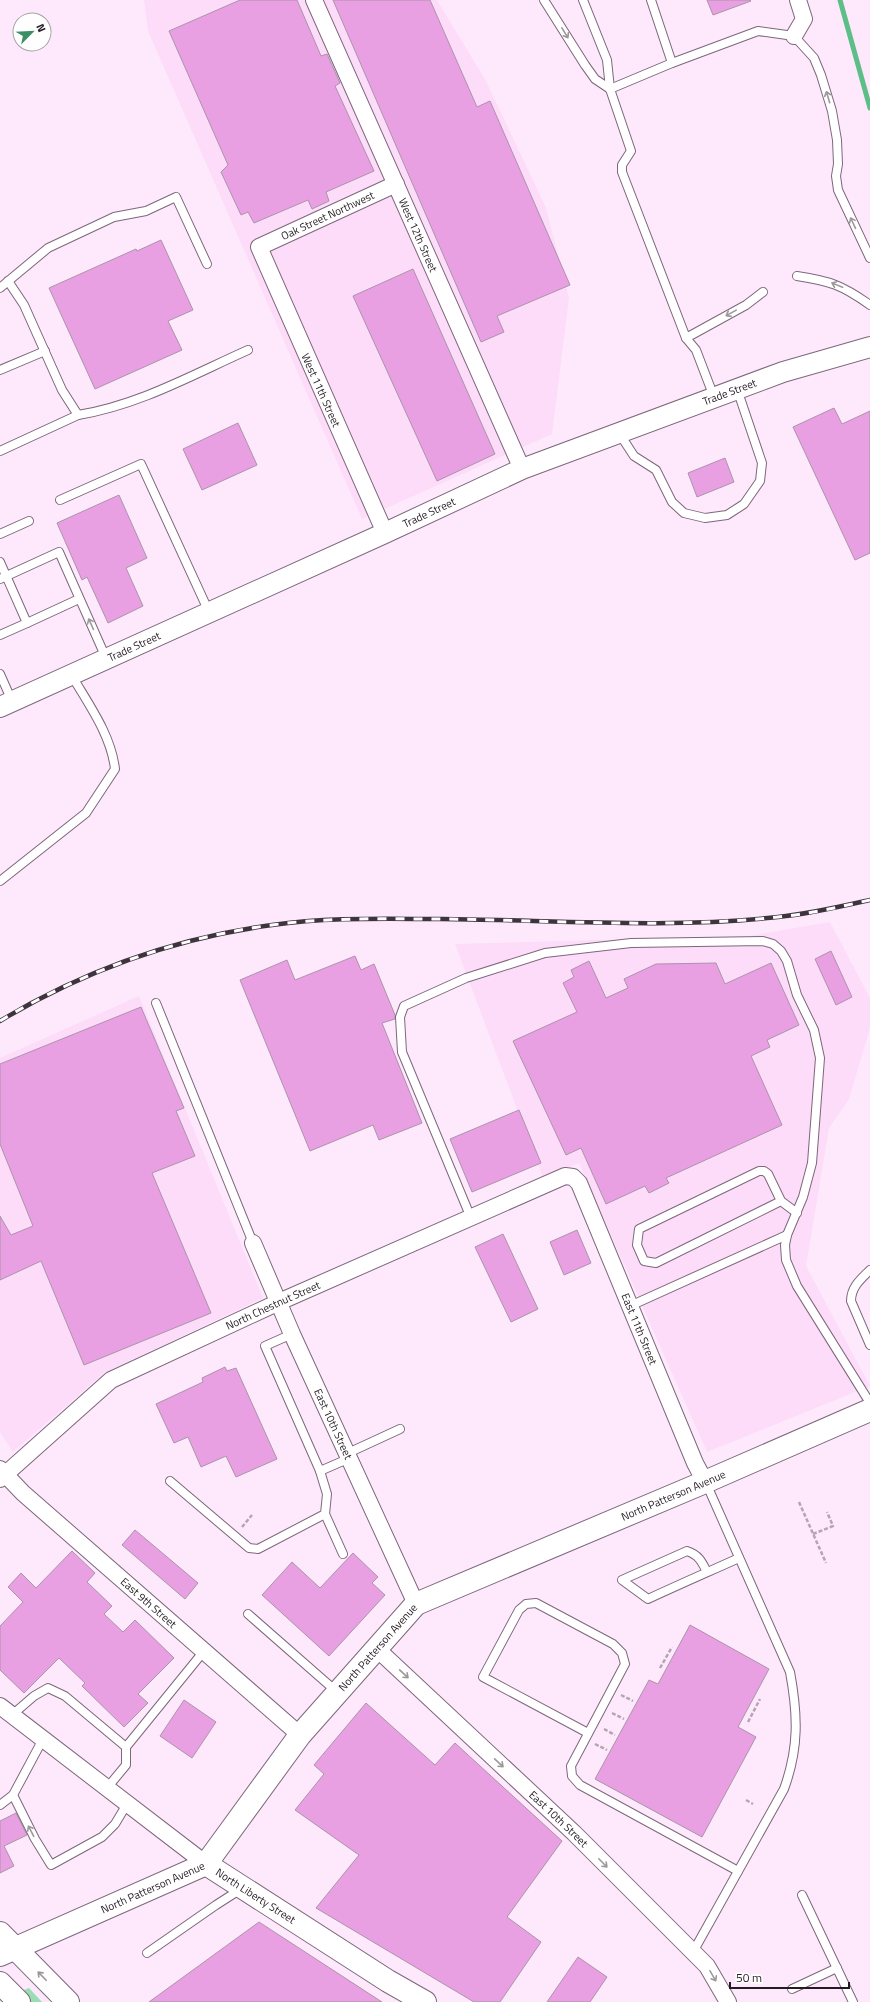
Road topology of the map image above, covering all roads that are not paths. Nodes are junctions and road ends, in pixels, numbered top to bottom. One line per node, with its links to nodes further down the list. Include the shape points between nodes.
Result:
1 (314, 0): 9 (street, West 12th Street)
2 (544, 0): 8 (lane, one-way to 8, via 595,79)
3 (583, 0): 8 (lane, via 607,60)
4 (651, 0): 7 (lane)
5 (798, 0): 6 (street, via 804,19)
6 (794, 36): 7 (lane, via 758,31); 11 (lane, one-way to 6, via 838,190 837,140 832,111 821,75 814,58)
7 (672, 63): 8 (lane)
8 (610, 89): 18 (lane, via 631,151 622,165 622,172)
9 (396, 184): 10 (street, Oak Street Northwest); 28 (street, West 12th Street)
10 (259, 247): 31 (street, West 11th Street)
11 (870, 258)
12 (207, 264): 14 (lane, via 176,197 146,211 114,217 48,248)
13 (797, 276): 17 (lane, one-way to 13, via 849,290 825,280)
14 (8, 281): 15 (lane); 21 (lane, via 24,305)
15 (0, 288)
16 (763, 292): 18 (lane, one-way to 18, via 746,306)
17 (870, 305)
18 (686, 338): 24 (lane, via 696,350)
19 (869, 349): 23 (street, Trade Street, via 818,361)
20 (248, 350): 25 (lane, via 164,389 103,411)
21 (45, 351): 22 (lane); 25 (lane, via 62,390)
22 (0, 370)
23 (737, 389): 24 (street, Trade Street); 26 (lane, via 762,463 760,481 744,504 727,515 705,518 684,513 672,502 656,470 634,456)
24 (714, 397): 26 (street, Trade Street)
25 (78, 415): 27 (lane)
26 (619, 432): 28 (street, Trade Street)
27 (0, 451)
28 (522, 469): 31 (street, Trade Street)
29 (60, 500): 36 (lane, via 141,464)
30 (29, 520): 32 (lane)
31 (385, 533): 36 (street, Trade Street)
32 (0, 534)
33 (0, 562): 34 (lane)
34 (3, 577): 35 (lane, via 59,552); 37 (lane)
35 (79, 599): 37 (lane); 39 (lane, one-way to 35)
36 (209, 613): 39 (street, Trade Street)
37 (27, 623): 38 (lane)
38 (0, 635)
39 (106, 659): 41 (street, Trade Street)
40 (0, 674): 42 (lane)
41 (71, 675): 42 (street, Trade Street); 43 (lane, via 107,736 113,752 115,769 86,812)
42 (6, 704)
43 (0, 881)
44 (156, 1003): 50 (lane)
45 (573, 1177): 48 (street, North Chestnut Street, via 565,1176); 53 (street, East 11th Street, via 579,1183)
46 (780, 1201): 46 (lane, via 768,1174 759,1171 639,1229 637,1245 644,1261 656,1263); 47 (lane)
47 (797, 1212): 48 (lane, via 812,1163 820,1058 814,1030 797,995 787,961 773,944 763,941 655,942 545,953 466,978 404,1006 400,1017 402,1052); 49 (lane)
48 (471, 1218): 52 (street, North Chestnut Street)
49 (787, 1235): 53 (lane); 56 (lane, via 786,1260 791,1274)
50 (253, 1243): 52 (street, East 10th Street)
51 (870, 1270): 55 (lane, via 854,1287 851,1301)
52 (279, 1302): 54 (street, East 10th Street); 61 (street, North Chestnut Street, via 111,1380)
53 (630, 1306): 63 (street, East 11th Street)
54 (292, 1334): 59 (street, East 10th Street); 60 (lane, via 266,1346)
55 (870, 1345)
56 (870, 1403)
57 (870, 1410): 63 (main road, North Patterson Avenue)
58 (400, 1429): 59 (lane)
59 (349, 1455): 60 (lane); 68 (street, East 10th Street)
60 (320, 1471): 64 (lane, via 327,1494)
61 (2, 1474): 71 (street, East 9th Street)
62 (170, 1481): 64 (lane, via 249,1548 258,1549)
63 (705, 1482): 66 (lane); 68 (main road, North Patterson Avenue)
64 (325, 1514): 65 (lane)
65 (343, 1554)
66 (739, 1558): 67 (lane); 83 (lane, via 790,1672 797,1732 792,1767 784,1789)
67 (707, 1572): 67 (lane, via 648,1599 622,1580 687,1552 702,1560)
68 (416, 1604): 70 (main road, North Patterson Avenue)
69 (248, 1614): 72 (lane)
70 (376, 1648): 72 (main road, North Patterson Avenue); 87 (street, East 10th Street, one-way to 87, via 574,1833)
71 (204, 1652): 75 (street, East 9th Street); 77 (lane)
72 (337, 1692): 75 (main road, North Patterson Avenue)
73 (4, 1711): 76 (street, North Liberty Street); 77 (lane, via 48,1688 65,1696)
74 (588, 1733): 74 (lane, via 625,1664 622,1653 613,1644 536,1603 526,1604 519,1610 483,1677); 83 (lane, via 571,1766 572,1776 580,1785)
75 (300, 1735): 82 (main road, North Patterson Avenue)
76 (43, 1739): 78 (street, North Liberty Street); 79 (lane)
77 (126, 1747): 78 (lane, via 126,1765)
78 (107, 1788): 80 (street, North Liberty Street)
79 (13, 1795): 80 (lane, one-way to 79, via 115,1824 102,1837 51,1865); 81 (lane)
80 (128, 1804): 82 (street, North Liberty Street)
81 (0, 1805)
82 (206, 1864): 84 (main road, North Liberty Street); 88 (main road, North Patterson Avenue)
83 (738, 1871): 87 (lane)
84 (244, 1888): 89 (lane); 95 (main road, North Liberty Street)
85 (802, 1895): 90 (lane)
86 (0, 1933): 88 (main road)
87 (693, 1952): 96 (street, East 10th Street, one-way to 96, via 707,1966)
88 (8, 1953): 94 (main road, one-way to 88)
89 (147, 1953)
90 (837, 1968): 92 (lane); 97 (lane)
91 (0, 1983): 93 (main road)
92 (792, 1990)
93 (19, 2002)
94 (68, 2002)
95 (425, 2002)
96 (728, 2002)
97 (853, 2002)

